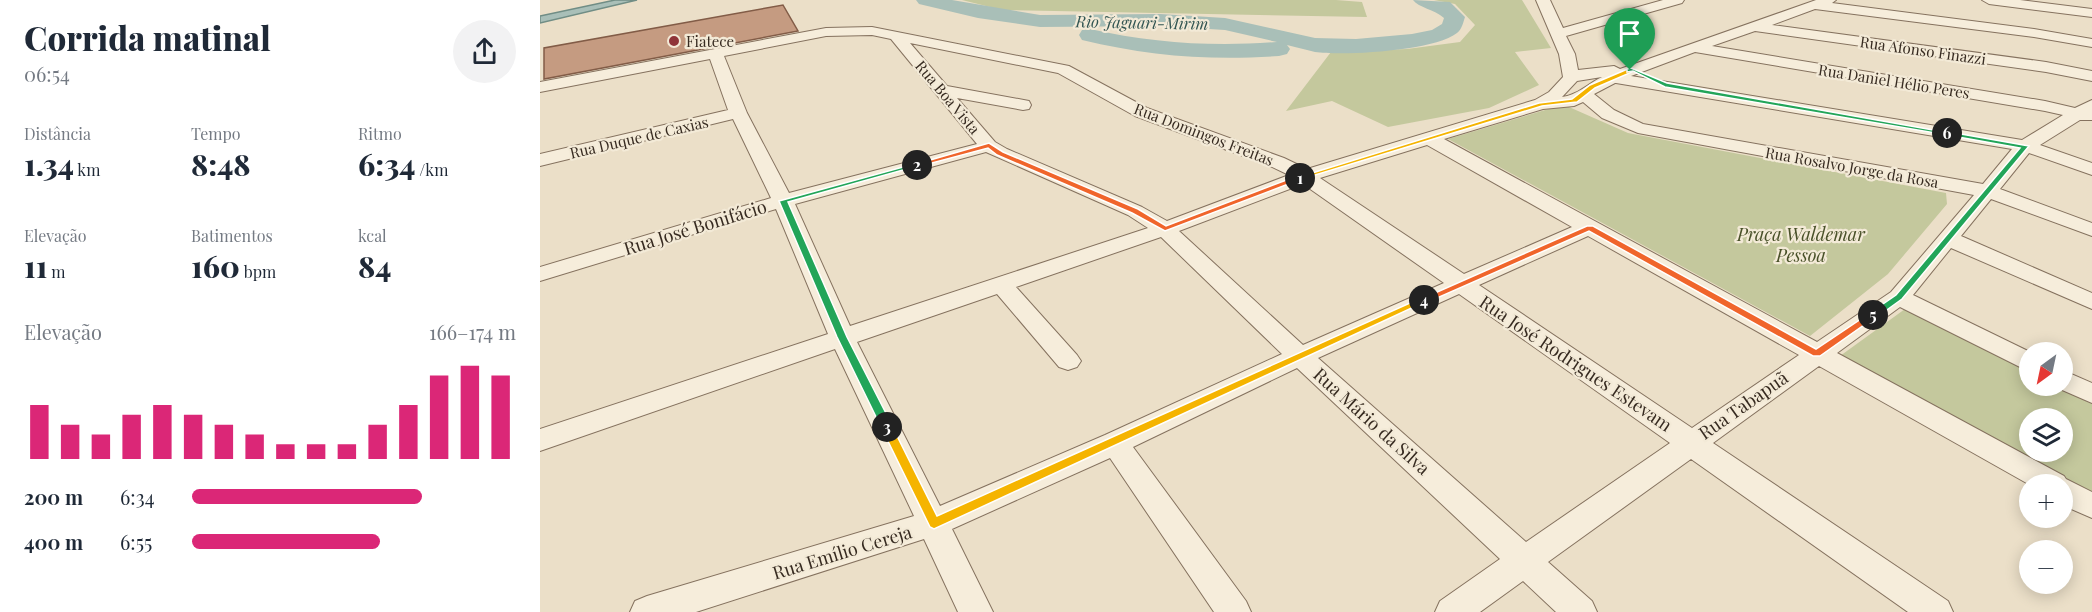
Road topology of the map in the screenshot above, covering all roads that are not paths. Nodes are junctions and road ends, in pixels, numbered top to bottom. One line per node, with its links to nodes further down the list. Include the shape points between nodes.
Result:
1 (1543, 0): 9 (street)
2 (1677, 0): 9 (street)
3 (1794, 0): 6 (street)
4 (1829, 0): 6 (street)
5 (1989, 0): 7 (street)
6 (1814, 5): 8 (street); 11 (street)
7 (2092, 13)
8 (1753, 27): 12 (street); 17 (street, Rua Afonso Finazzi)
9 (1558, 34): 14 (street)
10 (896, 36): 13 (street, Rua Domingos Freitas, via 861,30 826,32); 22 (street, Rua Boa Vista); 33 (street, Rua Domingos Freitas, via 1063,69 1141,112)
11 (2092, 43)
12 (1695, 48): 15 (street); 26 (street, Rua Daniel Hélio Peres)
13 (715, 53): 21 (street, Rua Domingos Freitas); 27 (street)
14 (1567, 54): 16 (street); 19 (street)
15 (1632, 70): 16 (street); 18 (street); 20 (street)
16 (1595, 72): 19 (street)
17 (2092, 76)
18 (1614, 77): 20 (street); 23 (street)
19 (1571, 78): 24 (street, via 1555,96)
20 (1665, 85): 30 (street)
21 (540, 87)
22 (942, 90): 25 (street); 29 (street, Rua Boa Vista)
23 (1577, 98): 24 (street); 34 (street, Rua Rosalvo Jorge da Rosa, via 1625,123 1652,131)
24 (1541, 104): 28 (street)
25 (1023, 105)
26 (2088, 112): 30 (street, Rua Tabapuã)
27 (738, 113): 31 (street, Rua Duque de Caxias); 35 (street)
28 (1428, 138): 33 (street); 36 (street)
29 (989, 146): 35 (street, Rua José Bonifácio); 37 (street, Rua Boa Vista, via 1135,211)
30 (2025, 146): 32 (street); 34 (street, Rua Tabapuã)
31 (540, 160)
32 (2092, 169)
33 (1305, 176): 37 (street); 42 (street, Rua José Rodrigues Estevam)
34 (1987, 190): 38 (street, Rua Rosalvo Jorge da Rosa); 39 (street, Rua Tabapuã)
35 (783, 201): 40 (street, Rua José Bonifácio); 45 (street)
36 (1590, 227): 42 (street, Rua Emílio Cereja); 46 (street)
37 (1165, 229): 41 (street); 47 (street, Rua Mário da Silva)
38 (2092, 230)
39 (1949, 239): 43 (street, Rua Tabapuã); 44 (street)
40 (540, 274)
41 (1001, 284): 45 (street); 49 (street)
42 (1460, 284): 47 (street, Rua Emílio Cereja); 53 (street, Rua José Rodrigues Estevam)
43 (1899, 297): 46 (street, Rua Tabapuã); 48 (street)
44 (2092, 302)
45 (842, 337): 52 (street); 58 (street)
46 (1817, 353): 53 (street, Rua Tabapuã); 55 (street)
47 (1300, 356): 54 (street, Rua Emílio Cereja); 59 (street, Rua Mário da Silva)
48 (2019, 357)
49 (1068, 361)
50 (2073, 384): 51 (street)
51 (2092, 394)
52 (540, 440)
53 (1691, 442): 59 (street, Rua Tabapuã); 65 (street, Rua José Rodrigues Estevam)
54 (1115, 443): 58 (street, Rua Emílio Cereja); 62 (street)
55 (2035, 474)
56 (2073, 496): 57 (street)
57 (2092, 506)
58 (934, 524): 60 (street, Rua Emílio Cereja); 61 (street)
59 (1524, 561): 63 (street, Rua Tabapuã); 64 (street, Rua Mário da Silva)
60 (646, 612)
61 (976, 612)
62 (1234, 612)
63 (1452, 612)
64 (1580, 612)
65 (1936, 612)

